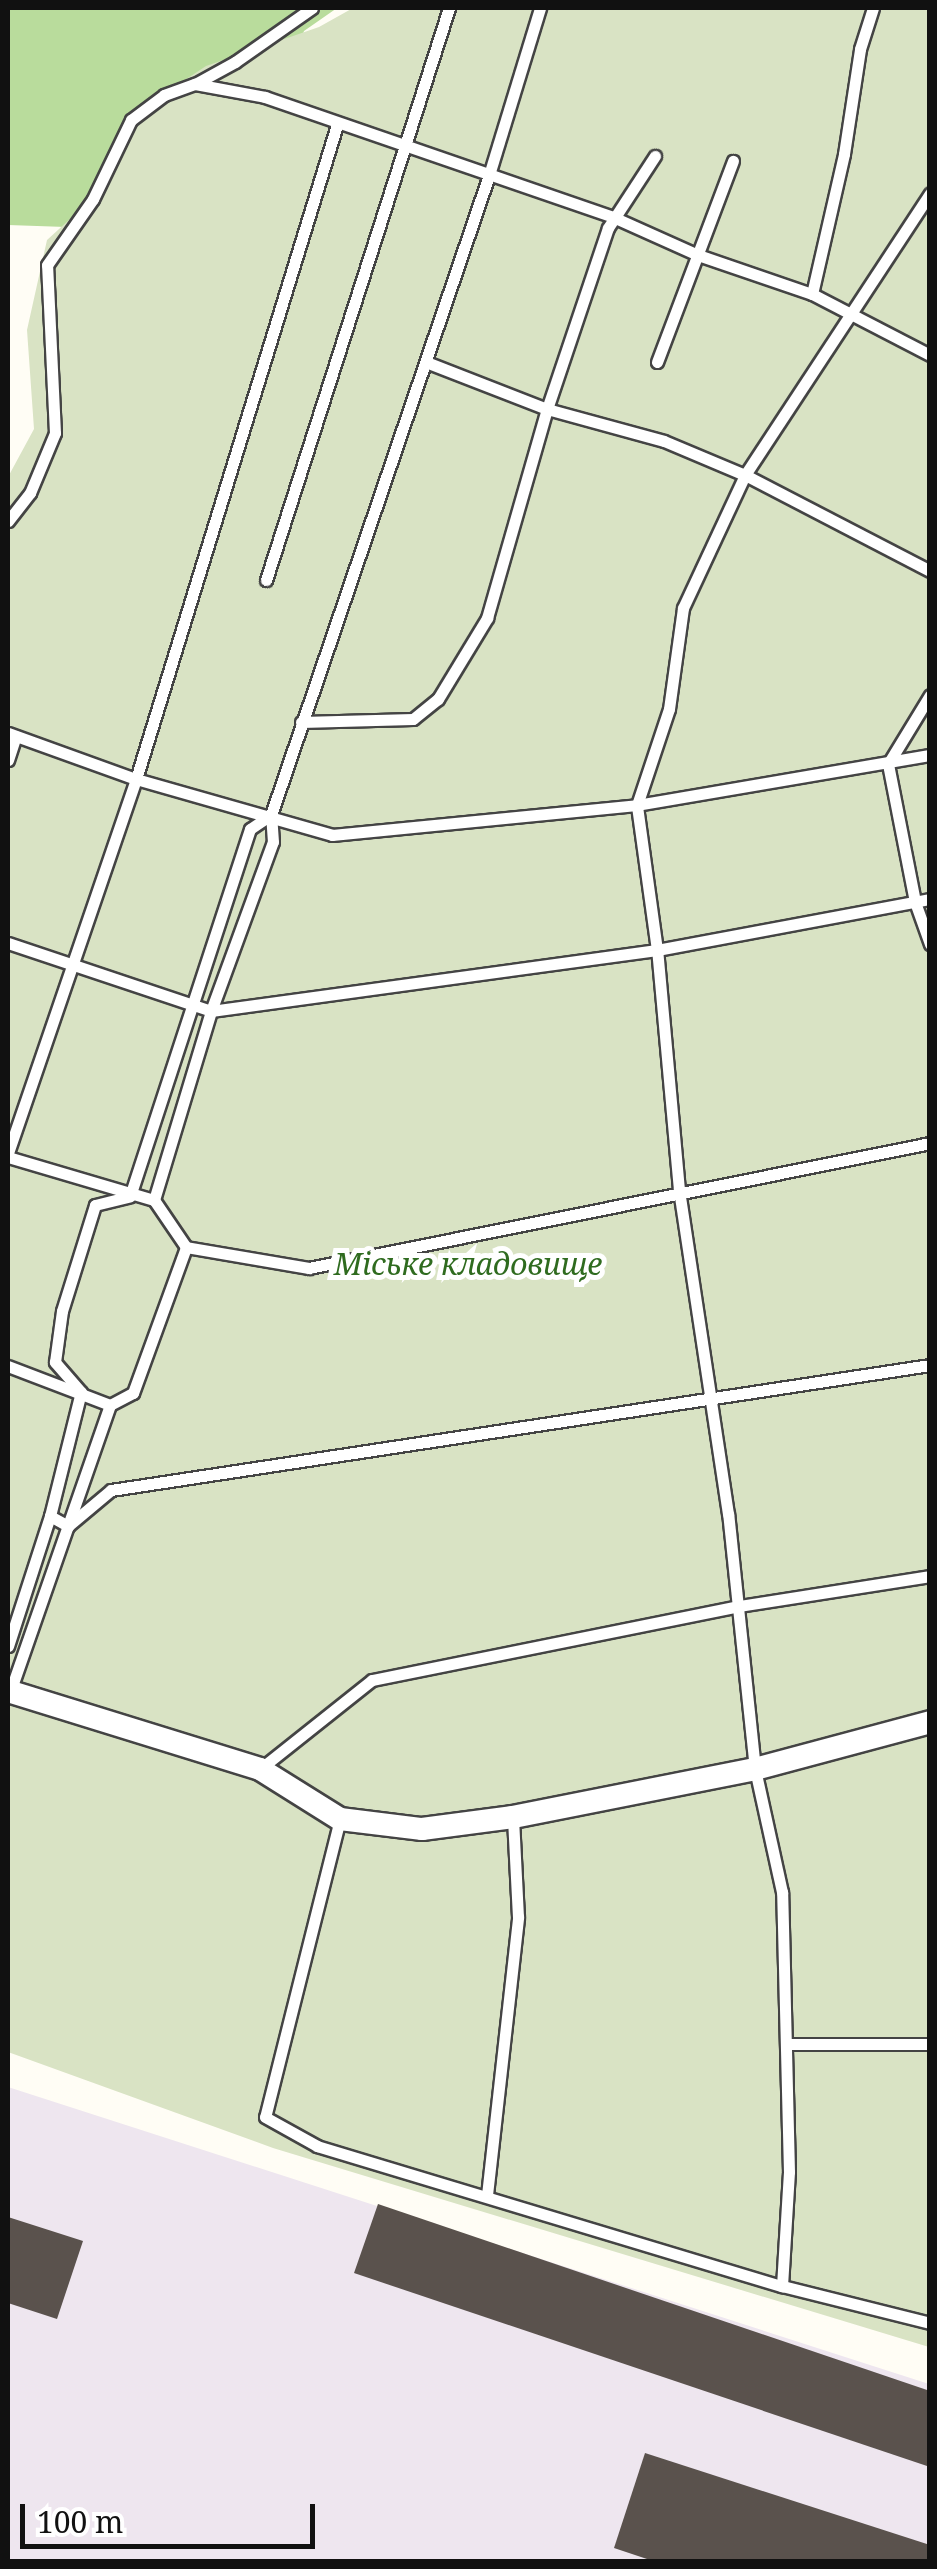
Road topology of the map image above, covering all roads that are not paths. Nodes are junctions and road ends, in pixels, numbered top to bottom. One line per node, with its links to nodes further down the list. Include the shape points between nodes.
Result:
1 (312, 8): 5 (lane)
2 (449, 8): 7 (lane)
3 (540, 8): 10 (lane)
4 (874, 8): 14 (lane)
5 (195, 84): 6 (lane, via 265,98); 21 (lane, via 131,120 93,199 47,265 56,432 30,492)
6 (337, 125): 7 (lane); 30 (lane)
7 (406, 149): 10 (lane); 23 (lane)
8 (656, 156): 12 (lane)
9 (733, 161): 13 (lane)
10 (489, 175): 12 (lane); 17 (lane)
11 (930, 193): 15 (lane)
12 (613, 217): 13 (lane); 19 (lane)
13 (698, 254): 14 (lane); 18 (lane)
14 (812, 294): 15 (lane)
15 (853, 316): 16 (lane); 20 (lane)
16 (930, 355)
17 (426, 362): 19 (lane); 25 (lane)
18 (657, 362)
19 (546, 409): 20 (lane, via 664,442); 25 (lane, via 487,618 438,699 413,719)
20 (746, 475): 22 (lane); 31 (lane, via 683,608 669,709)
21 (8, 521)
22 (930, 571)
23 (266, 580)
24 (930, 695): 29 (lane)
25 (301, 722): 32 (lane)
26 (12, 735): 28 (lane); 30 (lane)
27 (930, 755): 29 (lane)
28 (8, 760)
29 (888, 764): 31 (lane); 34 (lane)
30 (136, 779): 32 (lane); 38 (lane)
31 (637, 805): 32 (lane, via 332,834); 37 (lane)
32 (271, 814): 39 (lane, via 250,830); 40 (lane, via 273,842)
33 (930, 899): 34 (lane)
34 (915, 902): 36 (lane); 37 (lane)
35 (8, 943): 38 (lane)
36 (930, 944)
37 (657, 950): 40 (lane); 43 (lane)
38 (70, 964): 39 (lane); 42 (lane)
39 (190, 1002): 40 (lane); 44 (lane)
40 (211, 1011): 45 (lane)
41 (930, 1143): 43 (lane)
42 (8, 1155): 44 (lane)
43 (679, 1190): 46 (lane, via 309,1268); 50 (lane)
44 (130, 1196): 45 (lane); 49 (lane, via 94,1205 62,1312 55,1362)
45 (154, 1200): 46 (lane)
46 (186, 1248): 51 (lane, via 133,1393)
47 (930, 1365): 50 (lane)
48 (8, 1366): 49 (lane)
49 (81, 1392): 51 (lane); 52 (lane)
50 (711, 1397): 53 (lane, via 111,1490); 57 (lane)
51 (110, 1405): 53 (lane)
52 (50, 1516): 53 (lane); 56 (lane)
53 (68, 1526): 59 (lane)
54 (930, 1576): 57 (lane)
55 (8, 1594): 56 (lane)
56 (22, 1604): 58 (lane)
57 (739, 1606): 61 (lane, via 372,1680); 62 (lane)
58 (8, 1646)
59 (9, 1691): 61 (street)
60 (930, 1722): 62 (street)
61 (260, 1769): 64 (street)
62 (755, 1769): 63 (street); 65 (lane, via 782,1892)
63 (512, 1817): 64 (street, via 422,1828); 67 (lane, via 518,1917)
64 (340, 1820): 67 (lane, via 265,2118 317,2146)
65 (786, 2044): 66 (lane); 68 (lane, via 790,2172)
66 (930, 2044)
67 (487, 2194): 68 (lane)
68 (782, 2286): 69 (lane)
69 (930, 2323)

